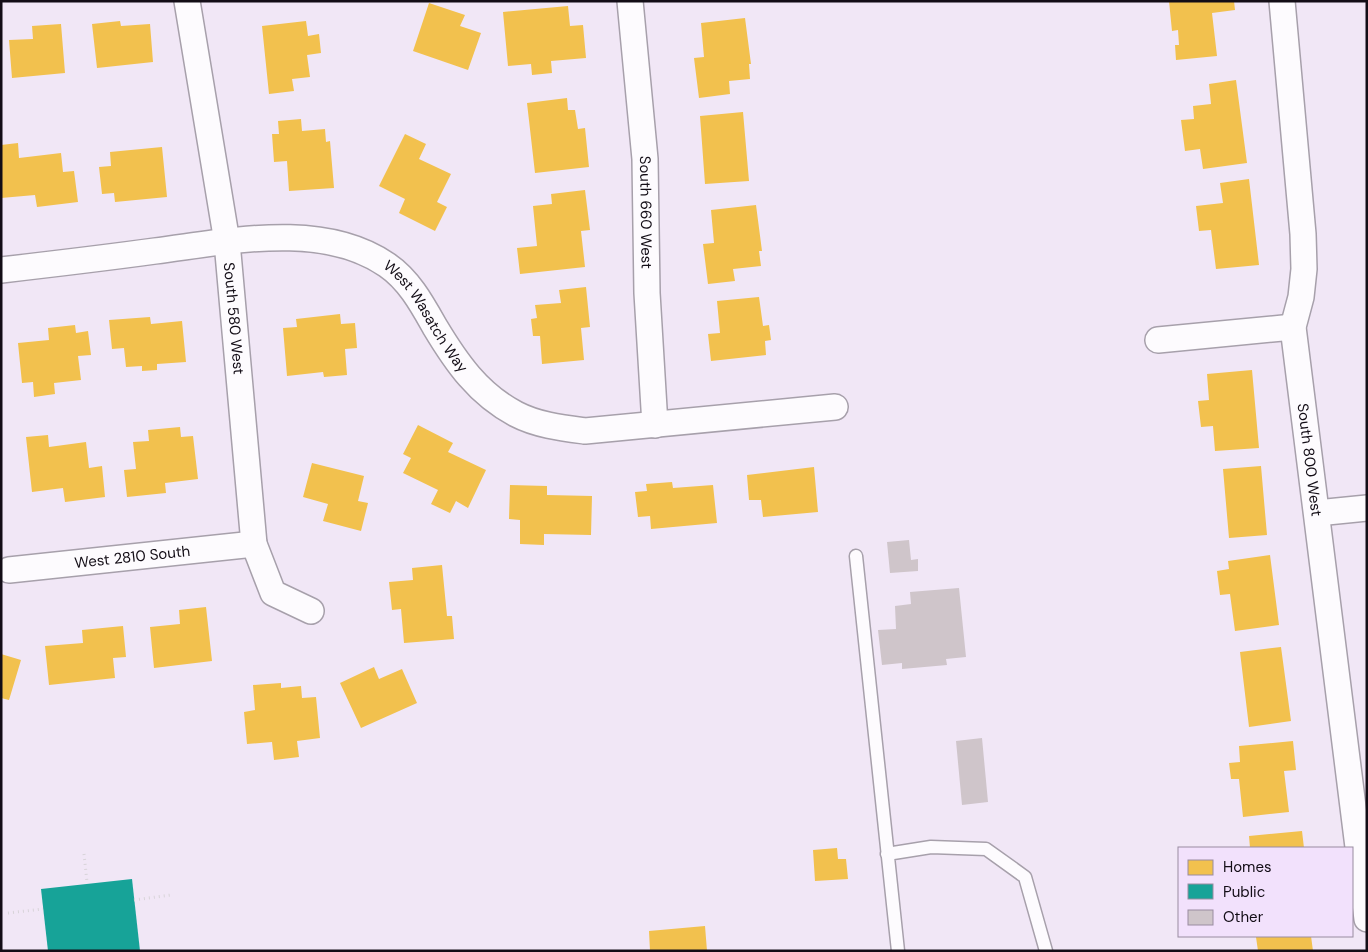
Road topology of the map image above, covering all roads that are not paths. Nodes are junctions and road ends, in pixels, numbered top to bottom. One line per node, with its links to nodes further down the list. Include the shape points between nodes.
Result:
1 (187, 1): 4 (street, South 580 West)
2 (630, 1): 9 (street, South 660 West, via 645,158 647,293)
3 (1282, 1): 6 (street, South 800 West, via 1303,234 1301,297)
4 (227, 242): 5 (street, West Wasatch Way); 9 (street, West Wasatch Way, via 294,238 326,241 360,250 387,265 413,290 463,371 488,395 516,414 550,426 585,431); 12 (street, South 580 West)
5 (1, 270)
6 (1293, 327): 7 (street); 11 (street, South 800 West)
7 (1158, 340)
8 (835, 407): 9 (street, West Wasatch Way)
9 (655, 425)
10 (1367, 508): 11 (street)
11 (1317, 513): 17 (street, South 800 West)
12 (254, 544): 14 (street, West 2810 South); 15 (street, South 580 West, via 273,593)
13 (856, 556): 16 (lane)
14 (9, 570)
15 (311, 611)
16 (887, 854): 18 (lane); 19 (lane, via 931,847 986,849 1025,877)
17 (1367, 919)
18 (898, 951)
19 (1046, 951)

